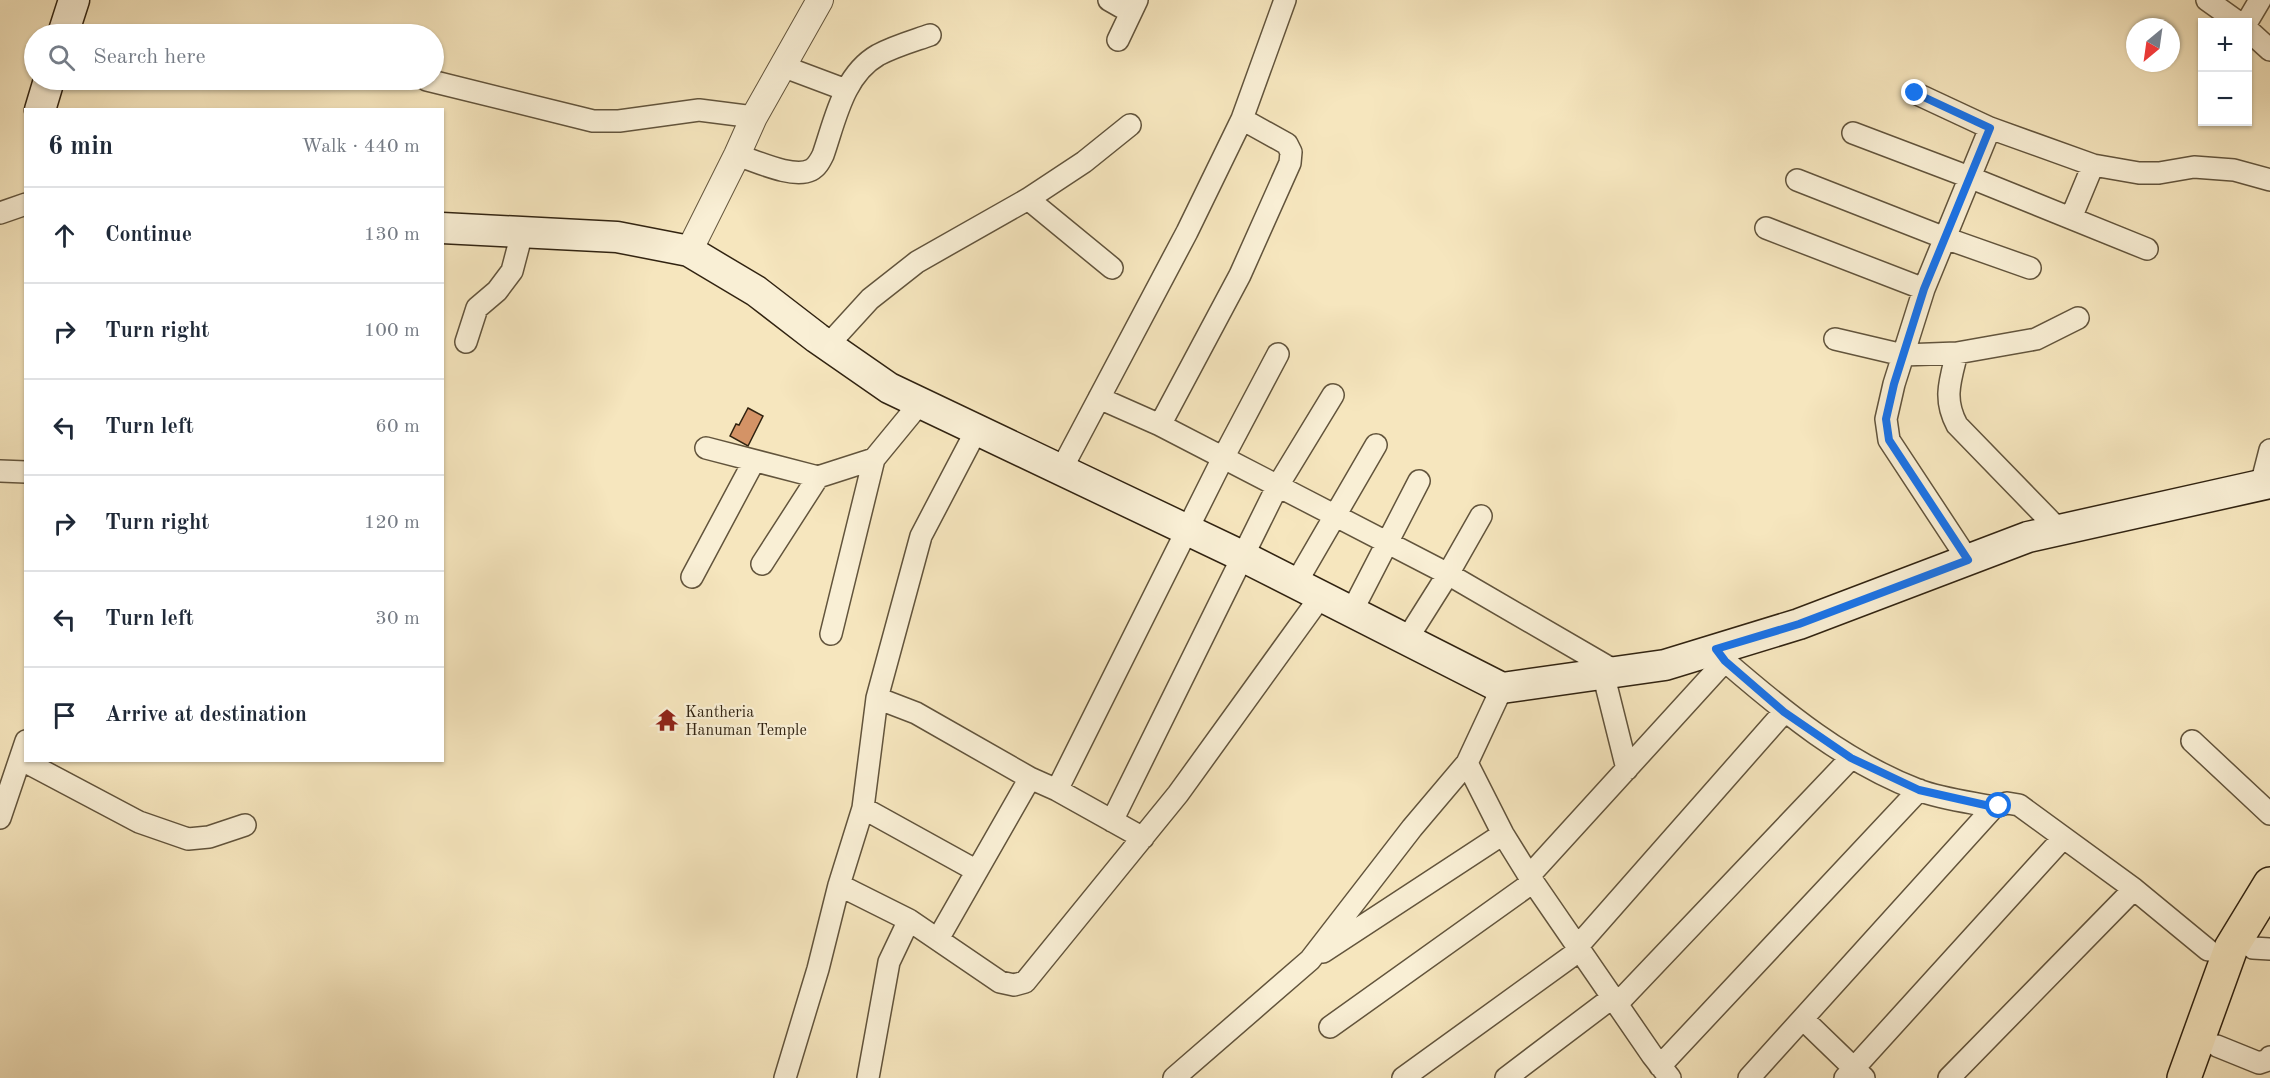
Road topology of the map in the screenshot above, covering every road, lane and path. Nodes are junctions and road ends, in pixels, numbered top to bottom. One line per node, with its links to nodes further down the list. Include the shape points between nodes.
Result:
1 (74, 0): 10 (main road)
2 (820, 0): 15 (street)
3 (1109, 0): 7 (street)
4 (1285, 0): 22 (street)
5 (2208, 0): 8 (street)
6 (2260, 0): 9 (street)
7 (1134, 6): 13 (street)
8 (2233, 18)
9 (2249, 18)
10 (66, 24)
11 (2252, 34): 14 (street)
12 (930, 35): 18 (street, via 876,56 863,66)
13 (1118, 40)
14 (2270, 50)
15 (782, 66): 18 (street); 21 (street)
16 (444, 84): 21 (street, via 593,121 699,110)
17 (46, 90): 20 (main road)
18 (846, 90): 26 (street, via 823,155 811,171 792,173)
19 (1915, 93): 24 (street)
20 (41, 108)
21 (754, 117): 26 (street)
22 (1242, 119): 52 (street); 54 (street, via 1287,144 1290,163 1240,275)
23 (1130, 125): 31 (street)
24 (1990, 128): 27 (street); 28 (street)
25 (1853, 133): 28 (street)
26 (737, 155): 40 (street)
27 (2093, 165): 30 (street, via 2139,173 2194,167 2234,170); 34 (street)
28 (1969, 177): 34 (street); 38 (street)
29 (1797, 180): 38 (street)
30 (2270, 180)
31 (1028, 199): 41 (street); 47 (street, via 917,262 870,299)
32 (24, 205): 33 (street)
33 (0, 213)
34 (2070, 218): 39 (street)
35 (444, 228): 37 (main road)
36 (1766, 228): 43 (street)
37 (522, 233): 40 (main road, via 617,237); 46 (street, via 512,271 477,308)
38 (1945, 238): 42 (street); 43 (street)
39 (2147, 249)
40 (689, 251): 47 (main road, via 756,291)
41 (1112, 268)
42 (2030, 268)
43 (1924, 289): 50 (street)
44 (2078, 318): 48 (street, via 2036,339)
45 (1835, 339): 50 (street)
46 (466, 342)
47 (828, 345): 53 (main road, via 889,388)
48 (1957, 353): 50 (street); 72 (street, via 1948,392 1950,412 1957,425)
49 (1278, 354): 59 (street)
50 (1903, 356): 75 (street, via 1886,419 1889,440)
51 (1333, 394): 68 (street)
52 (1099, 398): 54 (street); 62 (street)
53 (920, 403): 55 (main road); 60 (street)
54 (1160, 425): 59 (street)
55 (976, 430): 62 (main road); 86 (street, via 921,536)
56 (1376, 445): 70 (street)
57 (706, 448): 61 (street)
58 (2270, 450): 67 (street)
59 (1223, 458): 68 (street); 71 (street)
60 (874, 459): 65 (street); 81 (street)
61 (754, 461): 65 (street); 78 (street)
62 (1061, 470): 71 (main road)
63 (0, 471): 64 (street)
64 (24, 472)
65 (818, 477): 76 (street)
66 (1419, 481): 73 (street)
67 (2265, 484): 72 (main road)
68 (1277, 487): 70 (street); 74 (street)
69 (1481, 516): 77 (street)
70 (1334, 517): 73 (street); 79 (street)
71 (1187, 530): 74 (main road); 95 (street)
72 (2059, 530): 75 (main road, via 2028,537)
73 (1388, 545): 77 (street); 80 (street)
74 (1242, 556): 79 (main road); 101 (street)
75 (1968, 560): 83 (main road)
76 (762, 564)
77 (1448, 574): 82 (street); 84 (street)
78 (692, 578)
79 (1309, 590): 80 (main road); 104 (street, via 1178,794)
80 (1352, 611): 82 (main road)
81 (831, 634)
82 (1407, 639): 85 (main road)
83 (1721, 655): 84 (main road); 87 (street); 93 (street)
84 (1609, 672): 85 (main road); 93 (street)
85 (1502, 688): 92 (street)
86 (877, 698): 94 (street, via 916,713); 98 (street)
87 (1784, 712): 90 (street); 114 (street)
88 (2192, 741): 100 (street)
89 (23, 750): 99 (street)
90 (1851, 758): 96 (street); 118 (street)
91 (42, 762): 102 (street, via 139,822 188,838 209,837)
92 (1467, 763): 103 (street); 117 (street)
93 (1627, 769): 107 (street)
94 (1030, 778): 95 (street); 106 (street)
95 (1057, 790): 101 (street)
96 (1919, 790): 97 (street); 123 (street)
97 (1994, 807): 105 (street, via 2019,805); 119 (street)
98 (863, 808): 106 (street); 109 (street)
99 (1, 814)
100 (2270, 814)
101 (1112, 820): 104 (street)
102 (245, 825)
103 (1503, 834): 107 (street); 117 (street)
104 (1143, 838): 113 (street, via 1025,982 1014,986 1000,982)
105 (2063, 838): 110 (street); 124 (street)
106 (977, 871): 113 (street)
107 (1531, 879): 114 (street); 120 (street)
108 (2270, 884): 132 (main road, via 2231,948)
109 (838, 885): 111 (street); 125 (street)
110 (2134, 889): 116 (street); 131 (street)
111 (909, 920): 113 (street); 126 (street, via 889,962)
112 (2270, 920): 115 (main road)
113 (938, 939)
114 (1579, 948): 118 (street); 128 (street)
115 (2261, 948): 121 (main road)
116 (2208, 950)
117 (1310, 960): 127 (street)
118 (1615, 1001): 123 (street); 129 (street)
119 (1803, 1019): 124 (street); 130 (street)
120 (1330, 1027)
121 (2217, 1046): 122 (street, via 2259,1063); 133 (main road)
122 (2270, 1057)
123 (1665, 1072)
124 (1854, 1075)
125 (785, 1078)
126 (868, 1078)
127 (1174, 1078)
128 (1403, 1078)
129 (1506, 1078)
130 (1749, 1078)
131 (1949, 1078)
132 (2184, 1078)
133 (2208, 1078)

